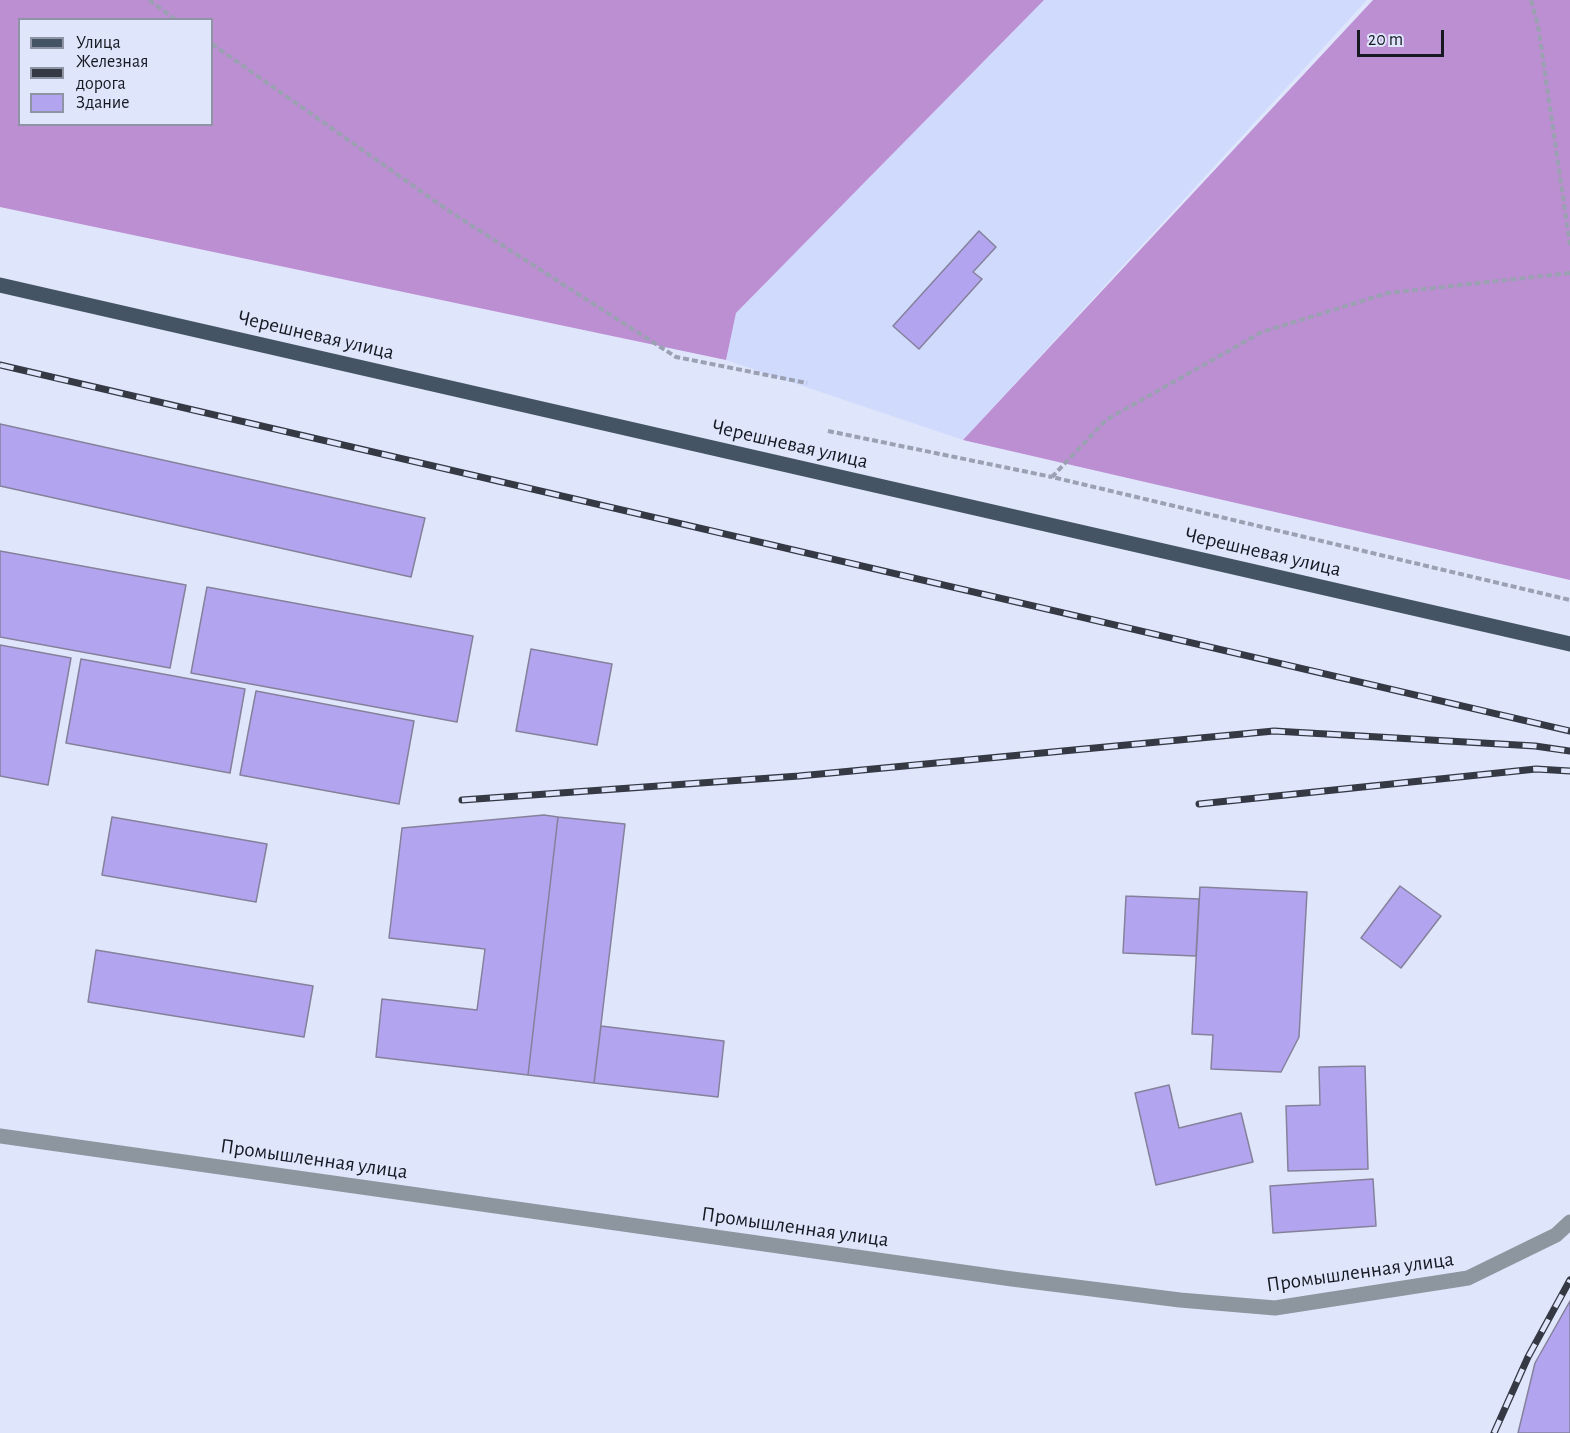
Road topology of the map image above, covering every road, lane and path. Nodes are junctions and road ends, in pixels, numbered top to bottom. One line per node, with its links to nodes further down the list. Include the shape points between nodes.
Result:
1 (148, 0): 3 (path)
2 (1531, 0): 5 (path, via 1538,24)
3 (173, 18)
4 (213, 45): 8 (path, via 449,211 676,357)
5 (1570, 245)
6 (1570, 273): 10 (path, via 1388,293 1262,332 1106,420)
7 (0, 285): 12 (main road, Черешневая улица)
8 (807, 383)
9 (828, 431): 10 (path)
10 (1052, 477): 11 (path)
11 (1570, 600)
12 (1570, 644)
13 (0, 1136): 14 (street, Промышленная улица, via 1000,1277 1275,1308 1468,1278 1556,1235)
14 (1570, 1222)

